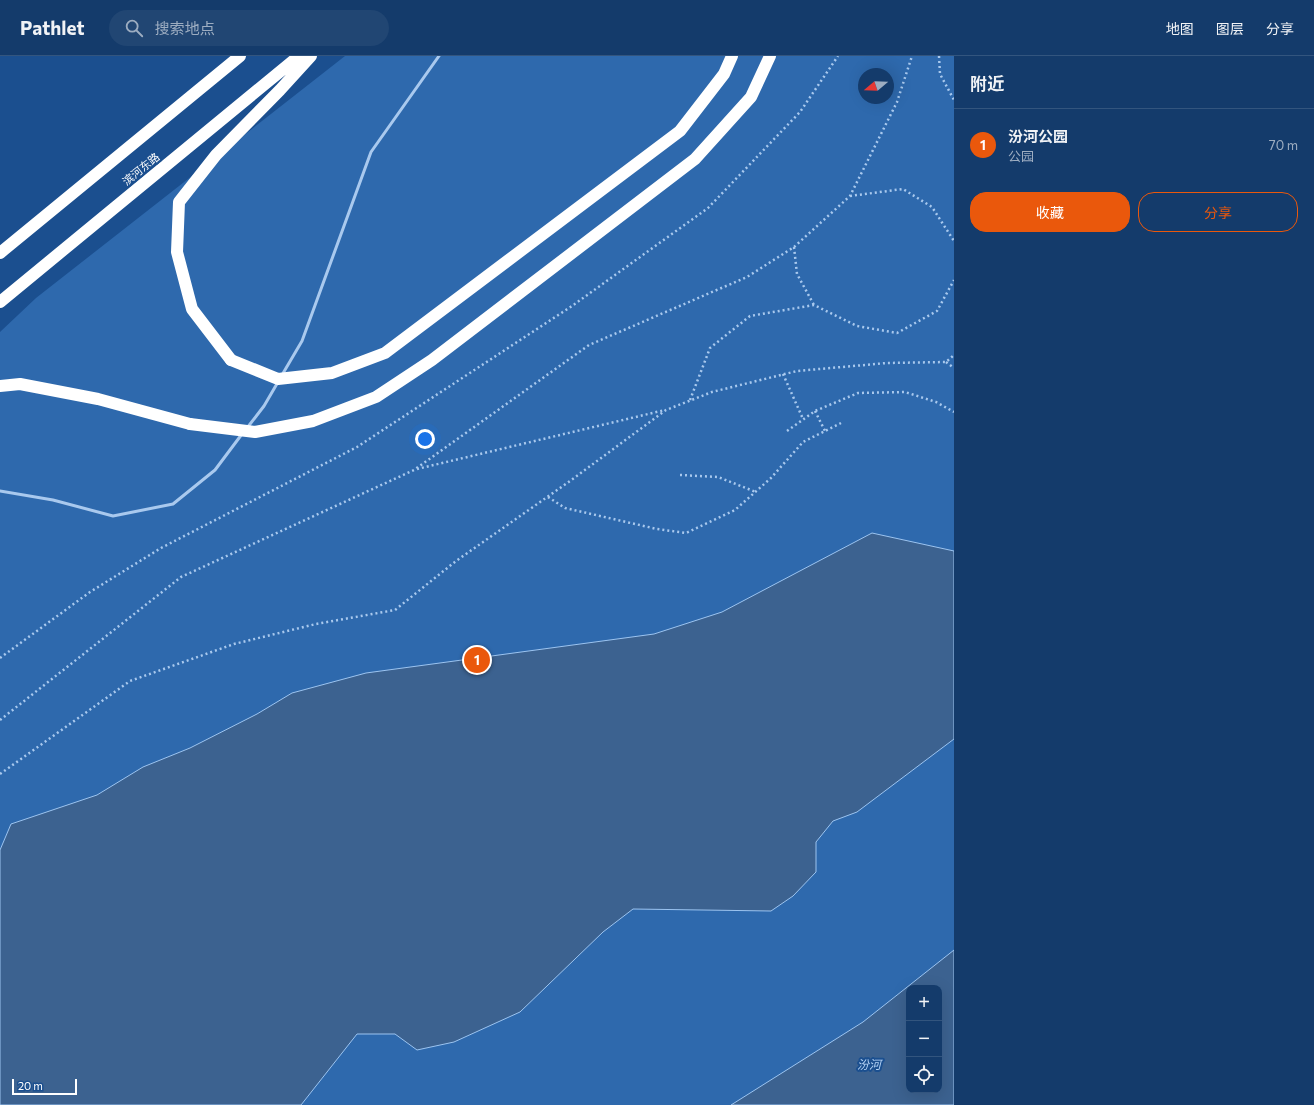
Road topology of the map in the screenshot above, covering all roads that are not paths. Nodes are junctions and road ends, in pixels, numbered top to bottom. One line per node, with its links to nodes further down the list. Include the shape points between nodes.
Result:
1 (240, 56): 7 (highway)
2 (299, 56): 8 (highway, 滨河东路)
3 (311, 56): 5 (highway, bridge, via 216,155 179,202 177,252 192,309 232,360 278,379 332,373 385,353 680,131 724,74)
4 (439, 56): 10 (lane, via 372,152 302,342 264,406 215,470 172,504 113,516 53,500)
5 (732, 56)
6 (770, 56): 9 (highway, bridge, via 752,97 695,159 432,360 376,397 313,421 255,432 190,424 98,399 20,384)
7 (0, 253)
8 (0, 302)
9 (0, 386)
10 (0, 491)

